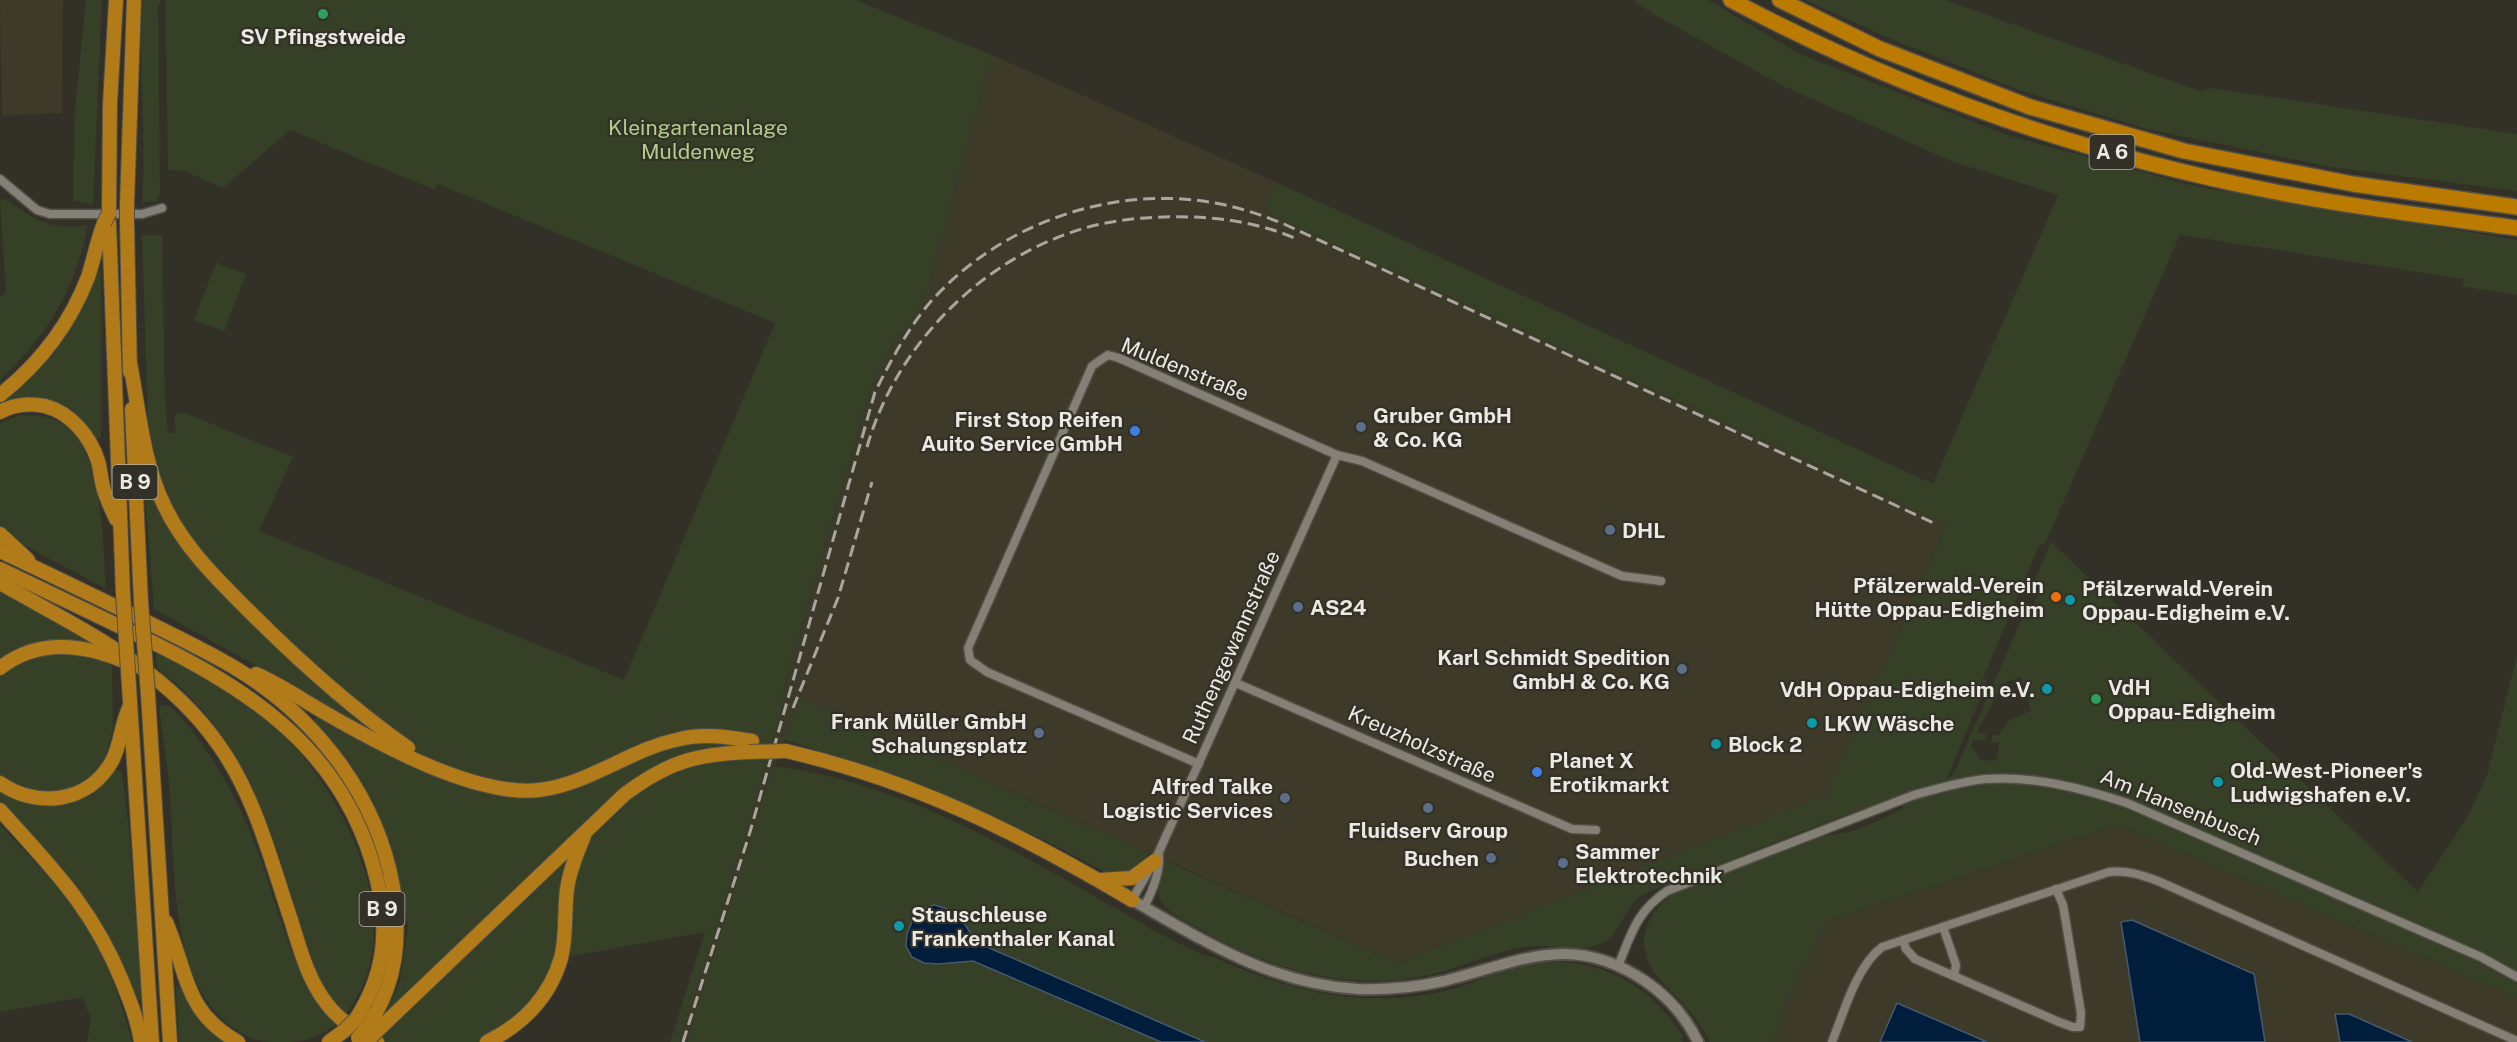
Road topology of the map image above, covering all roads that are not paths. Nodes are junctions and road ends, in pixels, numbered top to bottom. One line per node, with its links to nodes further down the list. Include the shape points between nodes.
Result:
1 (116, 0): 8 (highway)
2 (134, 0): 10 (highway, B 9, bridge, via 127,204)
3 (1731, 0): 9 (highway, A 6, via 1835,52 2031,130 2176,170 2271,191)
4 (1780, 0): 6 (highway, A 6, via 1880,49 2030,107 2184,151 2353,184)
5 (0, 179): 7 (street, via 37,210 50,214 142,214)
6 (2517, 207)
7 (162, 208)
8 (108, 216): 11 (highway, via 87,277 60,332 39,360); 14 (highway)
9 (2517, 228)
10 (130, 363): 28 (highway, via 152,474 164,505 191,550 264,626 348,704); 37 (highway, B 9, bridge)
11 (0, 395)
12 (0, 412): 14 (highway, via 23,404 37,405 61,412 73,421 98,462 104,492)
13 (1337, 455): 19 (street, Muldenstraße, via 1362,461 1622,576); 24 (street, Ruthengewannstraße); 27 (street, Muldenstraße, via 1119,358 1108,356 1092,366 968,648 970,660 987,672)
14 (119, 526): 25 (highway, bridge)
15 (0, 534): 17 (highway)
16 (0, 551): 17 (highway)
17 (36, 568): 21 (highway)
18 (0, 569): 43 (highway, B 9, via 220,678 271,712 308,748 358,821 379,888 383,915 381,966 366,1003)
19 (1661, 581)
20 (0, 583): 23 (highway, via 106,642)
21 (220, 660): 28 (highway, via 270,680 330,716); 43 (highway, via 288,706 320,738 348,775 379,836 391,879 398,940 387,992)
22 (0, 668): 23 (highway, via 18,656 55,646 92,650)
23 (150, 672): 43 (highway, via 192,711 231,764 256,816 301,952 319,992 341,1020)
24 (1236, 683): 27 (street, Ruthengewannstraße); 31 (street, Kreuzholzstraße, via 1572,829)
25 (130, 706): 29 (highway, via 113,760 83,791 57,800 41,800 13,792); 48 (highway)
26 (751, 746): 28 (highway, via 723,736 680,738 590,777 540,790 492,788); 32 (highway, via 668,766 626,794); 34 (highway, via 830,761 888,779 1006,831)
27 (1199, 764): 33 (street, Ruthengewannstraße)
28 (440, 770)
29 (0, 783)
30 (0, 810): 47 (highway, via 62,877 100,933 132,1006)
31 (1596, 830)
32 (586, 832): 43 (highway); 52 (highway, via 567,887 565,933 553,978 531,1012)
33 (1157, 857): 34 (highway, via 1132,878); 36 (street, Ruthengewannstraße); 36 (street, Ruthengewannstraße, via 1159,864 1151,894)
34 (1097, 880): 36 (highway)
35 (2055, 889): 38 (street); 41 (street, via 2063,905 2080,1027 2059,1022); 46 (street, via 2109,872 2139,874)
36 (1138, 903): 40 (street, via 1250,964 1325,985 1359,989 1414,986 1546,954 1585,957)
37 (162, 912): 49 (highway); 50 (highway, B 9, via 195,1000 216,1026)
38 (1943, 927): 39 (street); 41 (street, via 1956,965)
39 (1903, 940): 41 (street, via 1915,959); 53 (street, via 1882,947 1869,957)
40 (1618, 966): 42 (street, Am Hansenbusch, via 1645,908 1667,891 1914,795 1973,781 2002,779 2044,781 2127,803 2481,957); 44 (street, via 1668,999)
41 (1954, 976)
42 (2517, 977)
43 (370, 1029): 45 (highway, bridge); 51 (highway, B 9, bridge, via 344,1031)
44 (1697, 1039)
45 (359, 1041)
46 (2517, 1041)
47 (141, 1042)
48 (152, 1042)
49 (170, 1042)
50 (238, 1042)
51 (329, 1042)
52 (487, 1042)
53 (1832, 1042)

